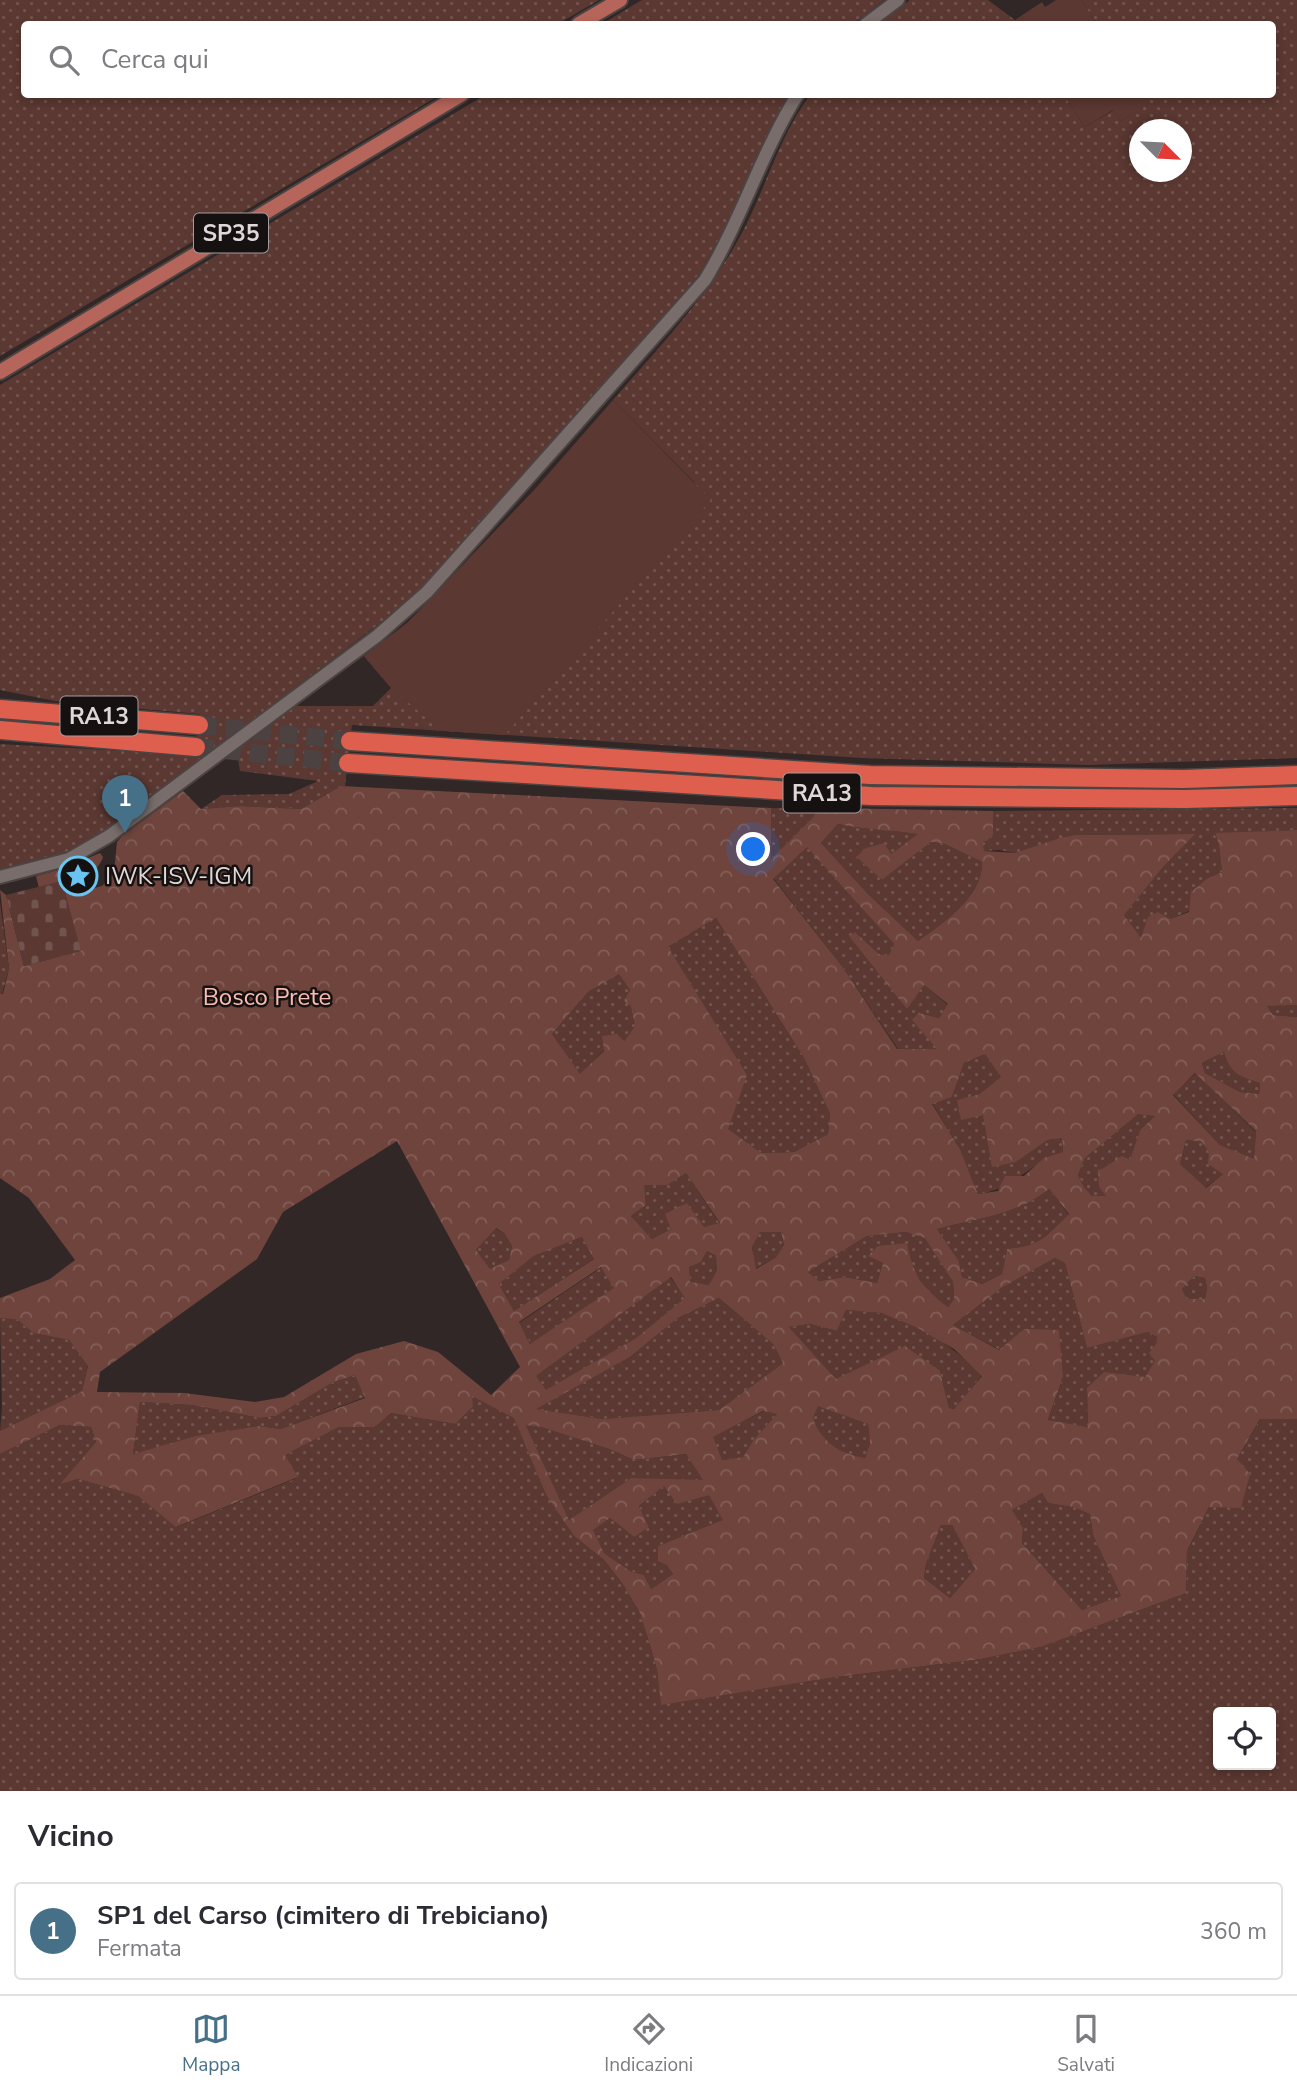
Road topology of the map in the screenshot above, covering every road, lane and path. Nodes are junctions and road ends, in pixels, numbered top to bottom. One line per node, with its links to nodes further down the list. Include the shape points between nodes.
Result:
1 (620, 0): 3 (main road)
2 (898, 0): 4 (main road)
3 (584, 21)
4 (870, 21)
5 (455, 98): 7 (main road, SP35)
6 (796, 98): 20 (main road, via 705,281 427,592 377,636 108,836 69,859)
7 (0, 372)
8 (0, 704): 10 (highway)
9 (0, 709): 10 (highway, RA13)
10 (54, 712): 11 (highway, RA13)
11 (199, 725)
12 (0, 730): 13 (highway, RA13)
13 (54, 734): 14 (highway); 16 (highway, RA13)
14 (0, 737)
15 (350, 741): 18 (highway, RA13, via 870,775 1183,779)
16 (196, 747)
17 (348, 763): 19 (highway, RA13, via 871,796)
18 (1297, 775)
19 (1297, 796)
20 (0, 877)

